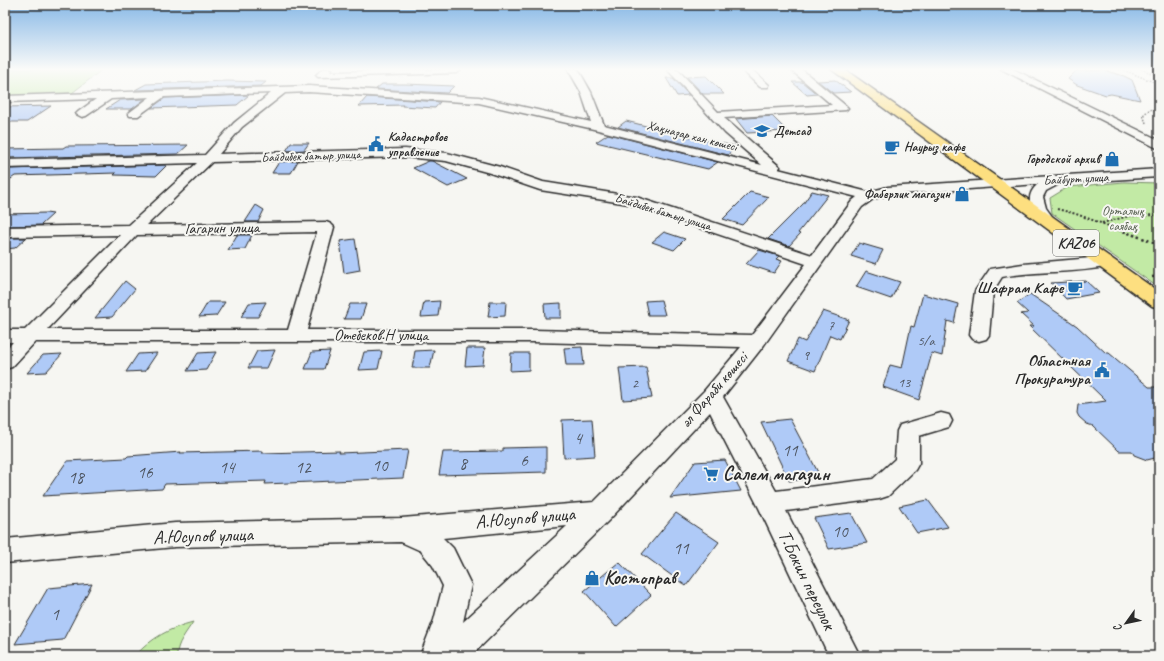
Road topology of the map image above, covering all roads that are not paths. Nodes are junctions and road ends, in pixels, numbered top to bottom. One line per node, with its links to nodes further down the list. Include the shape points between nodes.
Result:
1 (102, 100): 10 (street)
2 (154, 100): 11 (street)
3 (270, 100): 15 (street, via 238,125)
4 (478, 100): 13 (street, Хақназар хан көшесі)
5 (588, 100): 13 (street)
6 (700, 100): 12 (street)
7 (832, 100): 12 (street, via 842,108)
8 (879, 100): 20 (main road, KАZ06)
9 (1067, 100): 14 (street)
10 (82, 114)
11 (134, 114)
12 (716, 115): 17 (street, via 747,147)
13 (599, 127): 17 (street, Хақназар хан көшесі)
14 (1159, 146)
15 (208, 159): 16 (street, Байдибек батыр улица); 23 (street); 25 (street, Байдибек батыр улица, via 405,153 447,157 540,186 631,200)
16 (5, 164)
17 (781, 173): 21 (street, Хақназар хан көшесі)
18 (1159, 174): 19 (street, Байбурт улица)
19 (1057, 180): 20 (street, Байбурт улица); 22 (street, via 1039,190 1036,197 1038,209)
20 (994, 183): 21 (street, әл Фараби көшесі, via 888,191); 22 (main road, KАZ06)
21 (868, 196): 25 (street, әл Фараби көшесі, via 857,204)
22 (1052, 215): 26 (main road, KАZ06)
23 (134, 229): 24 (street, Гагарин улица); 28 (street, Гагарин улица, via 326,227); 31 (street)
24 (5, 232)
25 (816, 262): 32 (street, әл Фараби көшесі)
26 (1103, 262): 27 (main road, KАZ06); 29 (street, via 996,273 984,290)
27 (1159, 302)
28 (296, 335): 31 (street, Отебеков.Н улица); 32 (street, Отебеков.Н улица, via 532,336)
29 (979, 335)
30 (5, 336): 31 (street, Отебеков.Н улица)
31 (31, 336): 33 (street)
32 (757, 341): 34 (street, әл Фараби көшесі)
33 (5, 362)
34 (712, 396): 36 (street, Т.Бокин переулок); 37 (street, әл Фараби көшесі)
35 (941, 421): 36 (street, via 908,431 907,463 879,489)
36 (769, 503): 42 (street, Т.Бокин переулок)
37 (600, 512): 38 (street, А.Юсупов улица); 41 (street, әл Фараби көшесі)
38 (402, 530): 39 (street, А.Юсупов улица, via 175,535); 40 (street, А.Юсупов улица, via 430,543 443,557 457,585 449,620)
39 (5, 551)
40 (435, 656)
41 (449, 656)
42 (845, 656)

